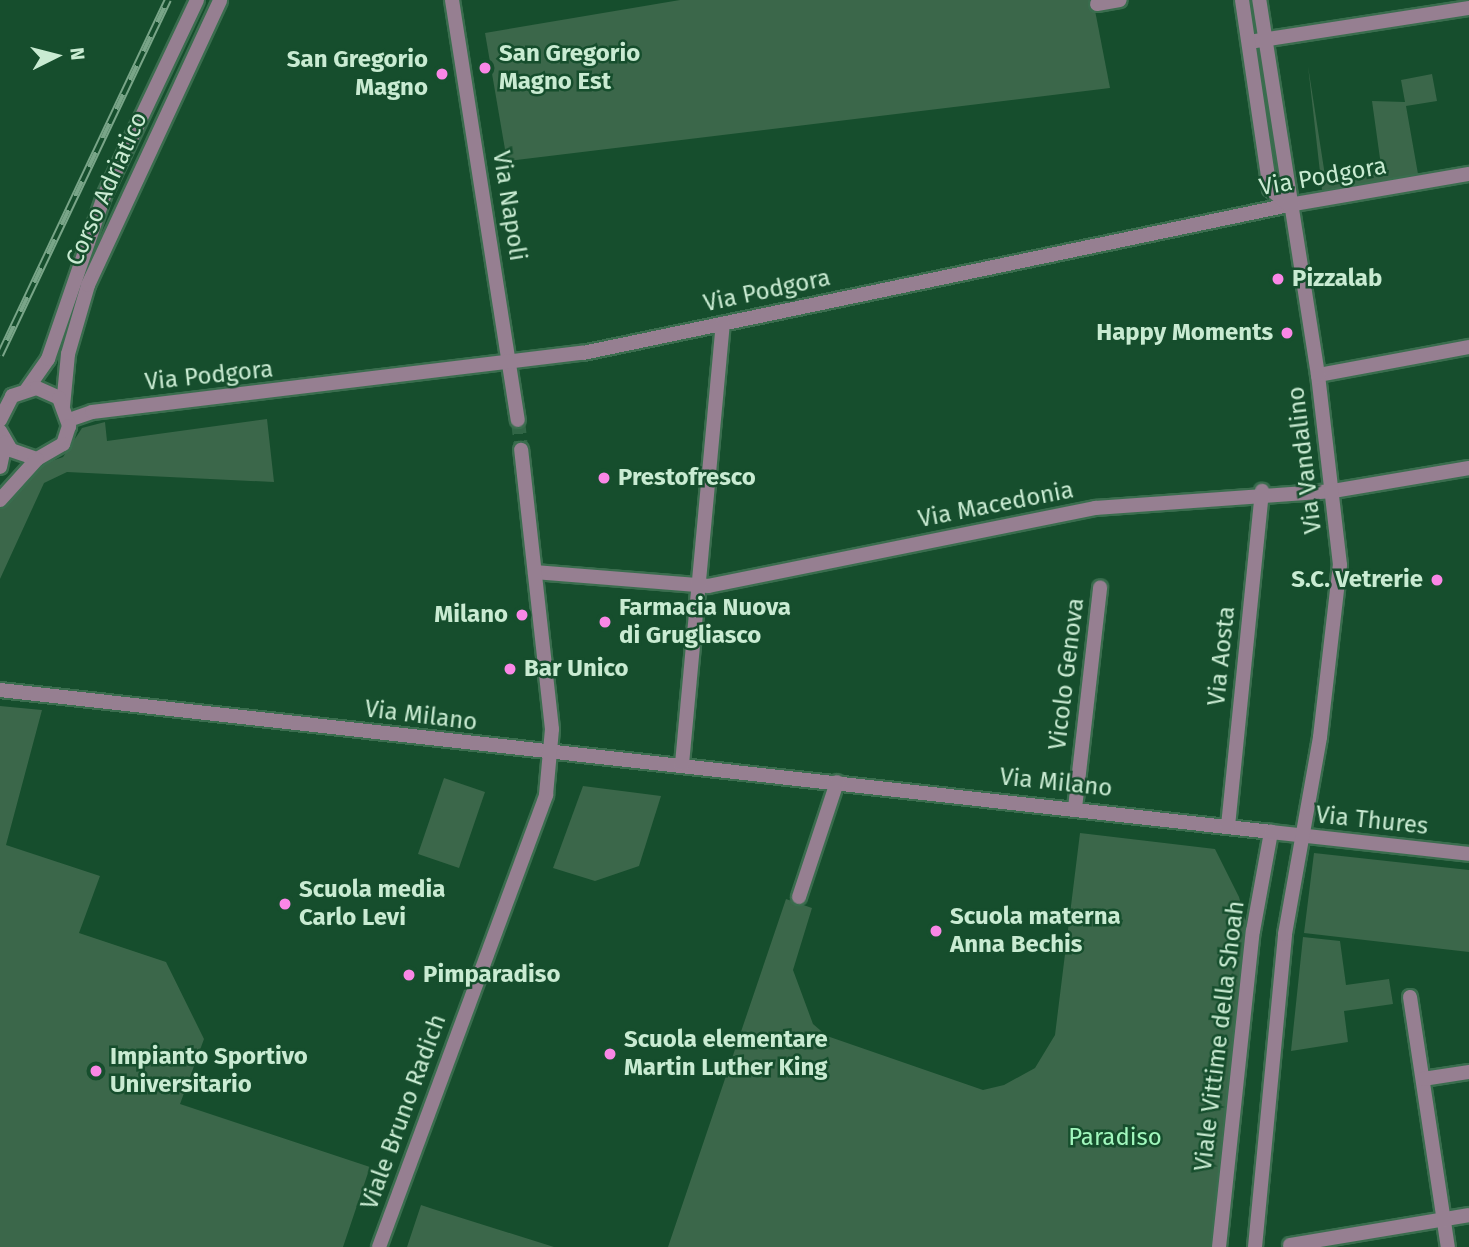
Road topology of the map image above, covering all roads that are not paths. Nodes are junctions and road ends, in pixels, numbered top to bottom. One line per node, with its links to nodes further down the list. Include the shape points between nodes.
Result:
1 (197, 0): 17 (street, Corso Adriatico, via 104,196 48,359)
2 (220, 0): 18 (street, Corso Adriatico, via 88,285 68,354)
3 (452, 0): 15 (street, Via Napoli)
4 (1120, 0): 7 (street)
5 (1242, 0): 10 (street, Via Vandalino)
6 (1259, 0): 9 (street, Via Vandalino)
7 (1097, 4)
8 (1469, 8): 9 (street)
9 (1264, 39): 10 (street); 12 (street, Via Vandalino)
10 (1249, 42): 12 (street, Via Vandalino, via 1270,189)
11 (1469, 174): 12 (street, Via Podgora)
12 (1289, 205): 13 (street, Via Podgora); 16 (street, Via Vandalino)
13 (723, 324): 15 (street, Via Podgora); 30 (street)
14 (1469, 347): 16 (street)
15 (511, 366): 18 (street, Via Podgora); 20 (street, Via Napoli)
16 (1318, 375): 27 (street, Via Vandalino)
17 (27, 389): 18 (street, via 49,391); 19 (street, Corso Adriatico, via 12,396)
18 (66, 413): 23 (street, Corso Adriatico, via 63,444)
19 (0, 420)
20 (518, 420)
21 (2, 437): 23 (street); 24 (street)
22 (521, 450): 29 (street)
23 (37, 458): 28 (street, Corso Adriatico)
24 (0, 467)
25 (1469, 468): 27 (street, Via Macedonia)
26 (1262, 491): 27 (street, Via Macedonia); 30 (street, Via Macedonia, via 1096,508); 37 (street, Via Aosta)
27 (1333, 491): 39 (street, Via Vandalino, via 1340,565)
28 (0, 500)
29 (535, 572): 30 (street, Via Macedonia); 33 (street)
30 (700, 587): 34 (street)
31 (1100, 587): 36 (street, Vicolo Genova)
32 (0, 690): 33 (street, Via Milano)
33 (550, 755): 34 (street, Via Milano); 48 (street, Viale Bruno Radich, via 546,795)
34 (682, 764): 35 (street, Via Milano)
35 (837, 782): 36 (street, Via Milano); 41 (street)
36 (1075, 808): 37 (street, Via Milano)
37 (1228, 826): 38 (street, Via Milano)
38 (1271, 832): 39 (street, Via Thures); 49 (street, Viale Vittime della Shoah, via 1253,931)
39 (1302, 836): 40 (street, Via Thures); 50 (street, via 1285,934)
40 (1469, 854)
41 (799, 897)
42 (1410, 997): 44 (street)
43 (1469, 1072): 44 (street)
44 (1423, 1079): 46 (street)
45 (1469, 1215): 46 (street)
46 (1444, 1220): 47 (street); 51 (street)
47 (1290, 1245)
48 (379, 1247)
49 (1219, 1247)
50 (1255, 1247)
51 (1448, 1247)

